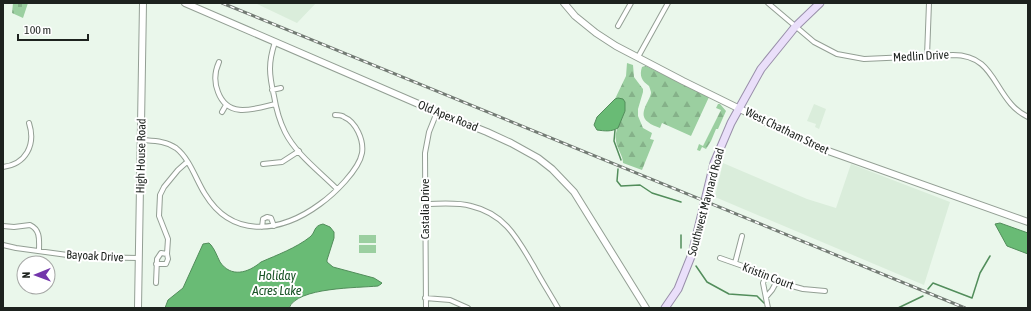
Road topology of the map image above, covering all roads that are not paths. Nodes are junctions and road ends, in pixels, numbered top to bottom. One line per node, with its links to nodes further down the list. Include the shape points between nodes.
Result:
1 (143, 3): 25 (main road, High House Road)
2 (185, 3): 11 (main road, Old Apex Road)
3 (564, 3): 13 (main road, West Chatham Street, via 596,33)
4 (631, 3): 9 (street)
5 (668, 3): 13 (street)
6 (768, 3): 10 (street, Medlin Drive)
7 (820, 3): 10 (main road, Southwest Maynard Road)
8 (929, 3): 12 (street)
9 (618, 26)
10 (795, 27): 12 (street, Medlin Drive, via 824,48 846,56); 19 (main road, Southwest Maynard Road, via 761,69)
11 (275, 42): 16 (street, via 269,66); 21 (main road, Old Apex Road)
12 (927, 56): 23 (street, Medlin Drive, via 959,55 979,61 990,72 1011,104)
13 (638, 57): 19 (main road, West Chatham Street)
14 (219, 62): 18 (street, via 215,70 215,81)
15 (281, 88): 16 (street)
16 (272, 90): 17 (street)
17 (275, 104): 18 (street, via 245,110); 26 (street, via 285,132)
18 (226, 105): 20 (street)
19 (739, 108): 32 (main road, West Chatham Street, via 822,149); 55 (main road, Southwest Maynard Road, via 714,164 692,254 678,289)
20 (222, 112)
21 (437, 112): 31 (street, Castalia Drive, via 426,148); 54 (main road, Old Apex Road, via 511,143 552,169 574,192)
22 (335, 115): 30 (street, via 345,117 356,128 362,148 360,160)
23 (1028, 117)
24 (29, 123): 29 (street, via 32,135 27,154 18,162)
25 (142, 140): 27 (street, via 171,145); 40 (main road, High House Road)
26 (299, 151): 28 (street, via 282,162); 30 (street)
27 (188, 162): 35 (street, via 209,200 221,213 239,224); 39 (street, via 178,170 160,195 159,216 168,239)
28 (263, 164)
29 (3, 167)
30 (337, 189): 34 (street, via 305,214)
31 (425, 204): 49 (street, Castalia Drive); 53 (street, via 470,206 488,212 502,221 518,240)
32 (1028, 222)
33 (3, 226): 38 (street, via 33,226 39,238)
34 (274, 226): 35 (street); 35 (street, via 268,217 263,219)
35 (262, 227)
36 (742, 236): 42 (street)
37 (3, 245): 38 (street, Bayoak Drive)
38 (38, 251): 40 (street, Bayoak Drive, via 82,257)
39 (167, 254): 43 (street, via 161,253); 43 (street, via 167,263)
40 (140, 258): 50 (main road, High House Road)
41 (720, 258): 42 (street, Kristin Court)
42 (735, 263): 44 (street, Kristin Court)
43 (156, 264): 46 (street)
44 (766, 275): 45 (street, Kristin Court); 48 (street, via 763,283)
45 (777, 281): 47 (street, Kristin Court, via 803,289); 48 (street)
46 (156, 283)
47 (825, 291)
48 (766, 297): 56 (street)
49 (426, 298): 51 (street, Castalia Drive); 52 (street, via 450,300)
50 (138, 308)
51 (426, 308)
52 (468, 308)
53 (558, 308)
54 (646, 308)
55 (665, 308)
56 (768, 308)

